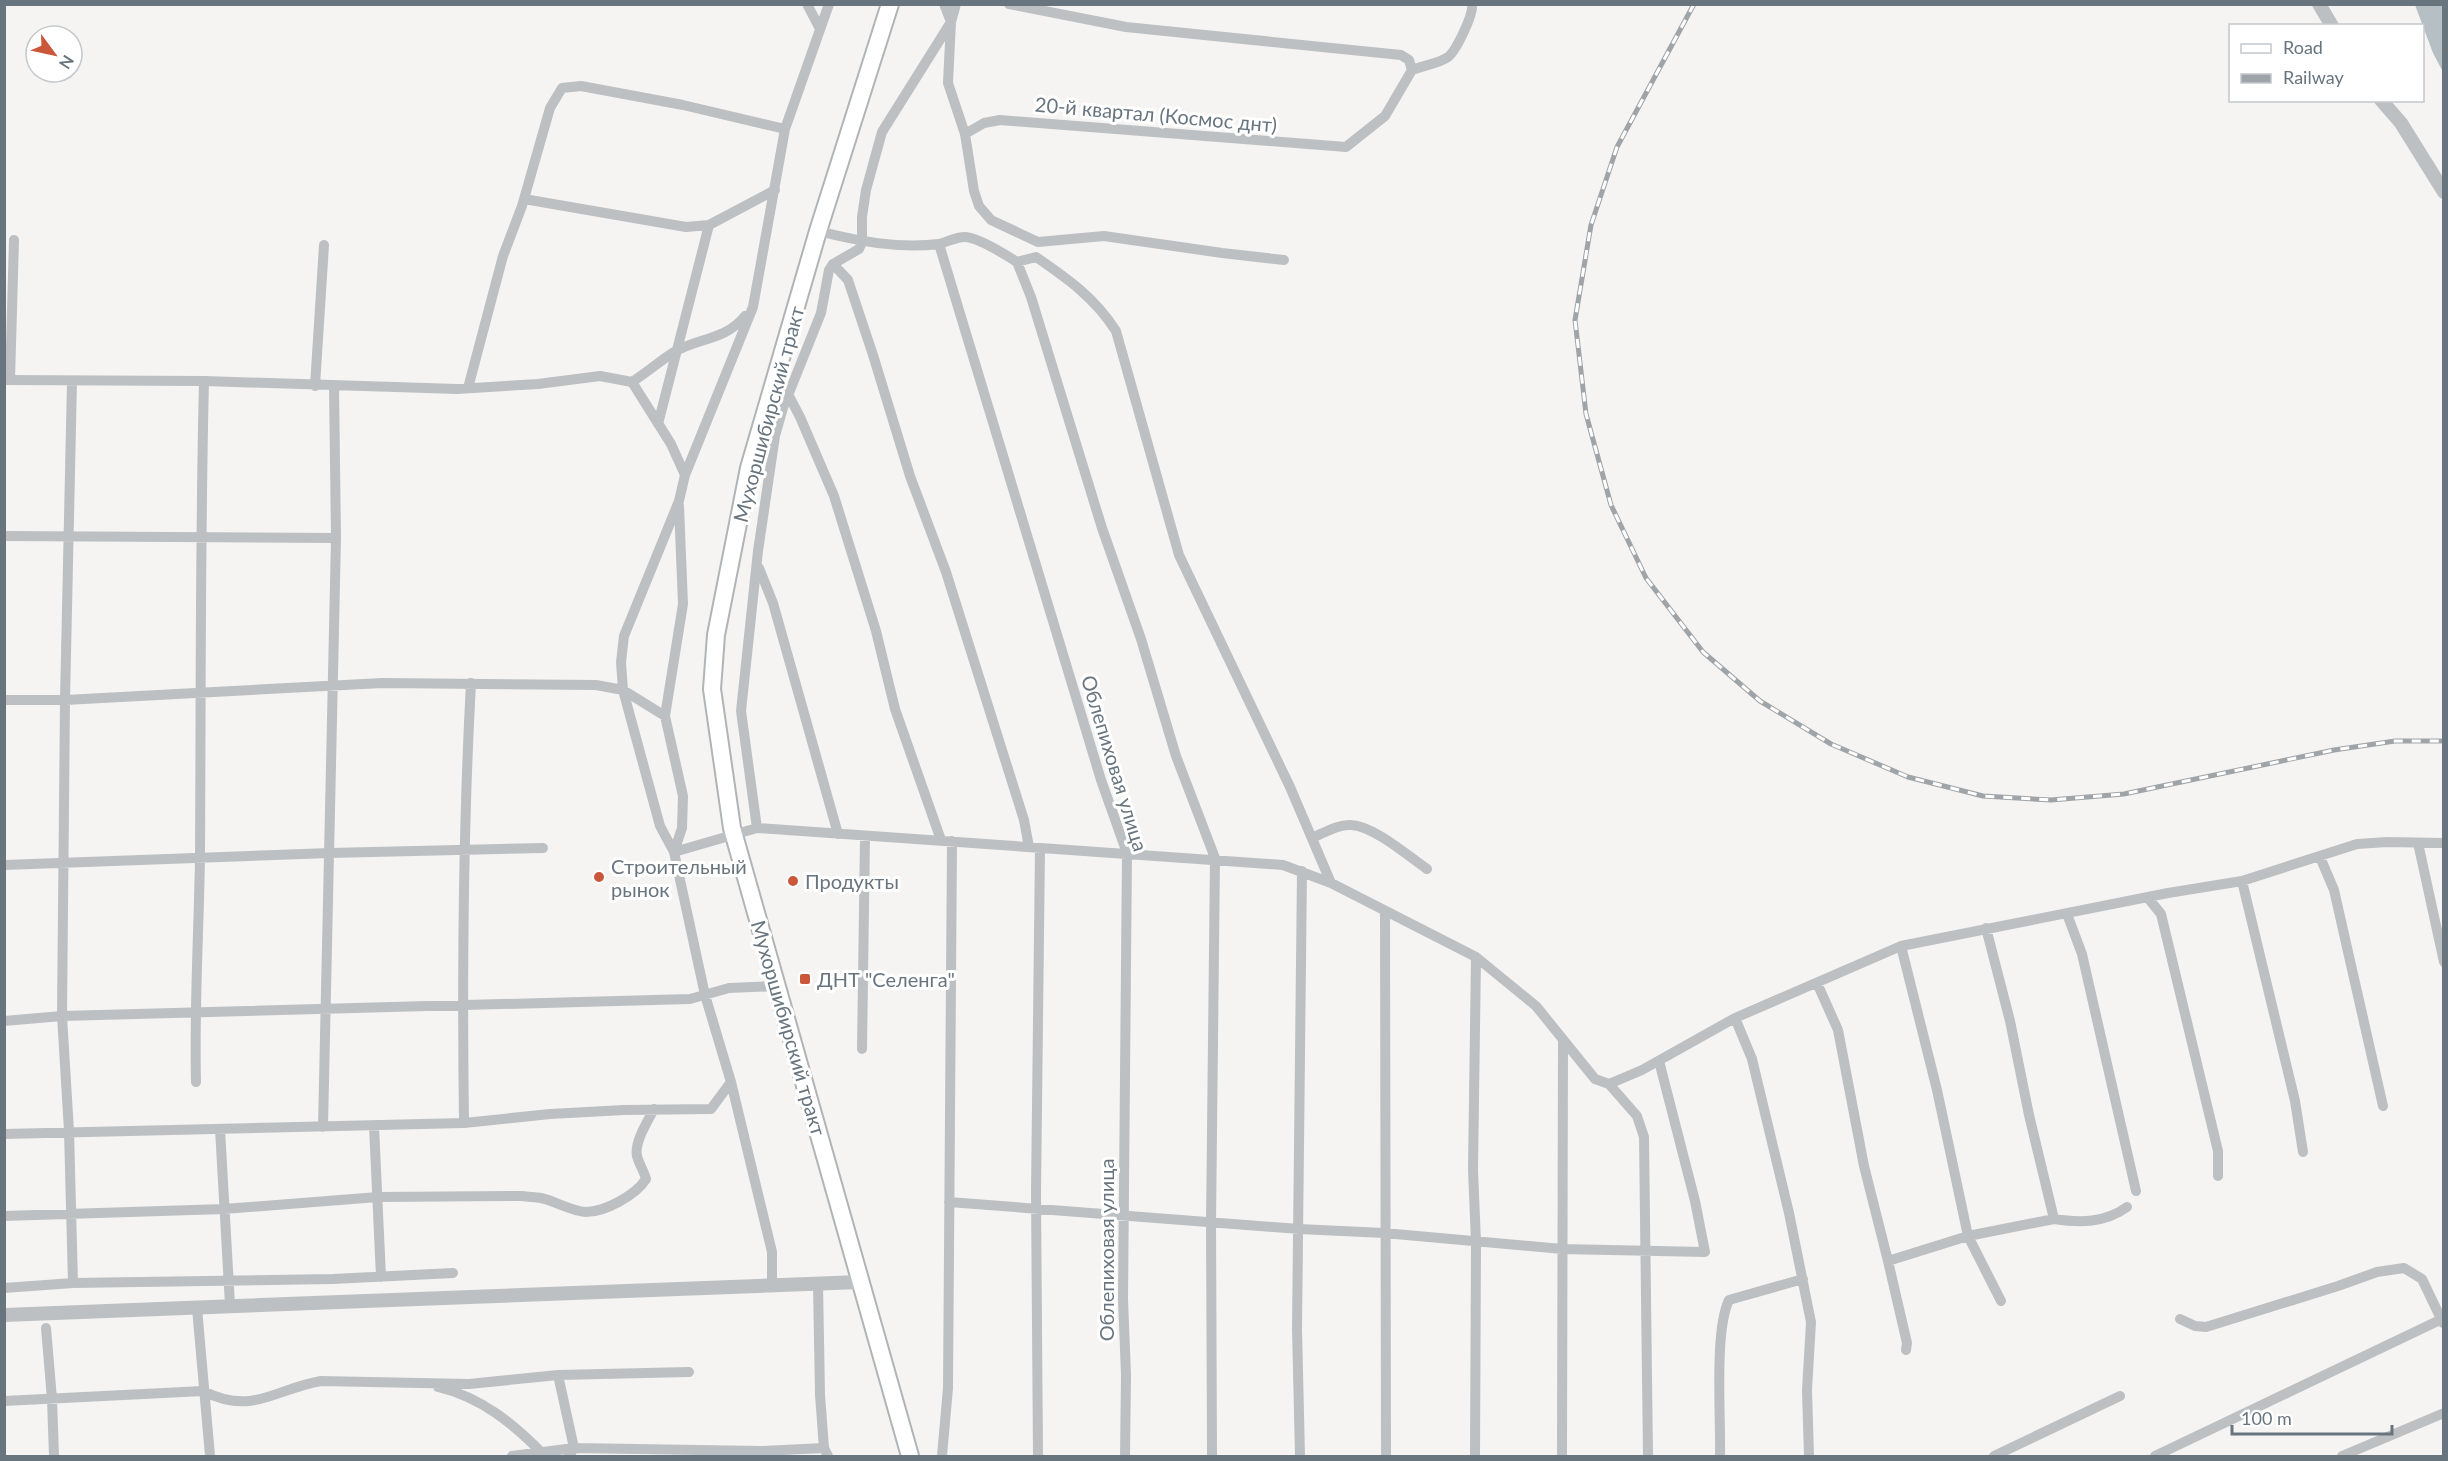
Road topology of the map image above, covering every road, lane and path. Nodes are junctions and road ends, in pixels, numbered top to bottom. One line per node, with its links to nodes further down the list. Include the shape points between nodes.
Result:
1 (807, 4): 11 (street)
2 (829, 4): 11 (street)
3 (890, 4): 20 (main road, Мухоршибирский тракт)
4 (944, 4): 9 (street)
5 (956, 4): 9 (street)
6 (1010, 4): 12 (street, via 1126,27 1401,55 1409,60)
7 (1472, 4): 12 (street, via 1463,33 1449,56)
8 (2319, 4): 10 (street)
9 (951, 22): 15 (street, via 948,83); 22 (street, via 882,132 866,190)
10 (2331, 24)
11 (820, 29): 14 (street)
12 (1412, 70): 15 (street, 20-й квартал (Космос днт), via 1385,116 1346,147 1000,120 984,123)
13 (2383, 102): 17 (street, via 2401,123)
14 (785, 129): 16 (street); 18 (street, via 581,86 562,88 550,108)
15 (965, 134): 23 (street, via 979,206 992,220)
16 (775, 190): 19 (street); 30 (street)
17 (2444, 192)
18 (524, 199): 19 (street, via 686,227); 38 (street, via 503,256)
19 (710, 225): 31 (street)
20 (818, 231): 22 (street); 39 (main road, Мухоршибирский тракт)
21 (14, 240): 32 (street)
22 (862, 242): 24 (street); 29 (street, via 859,249)
23 (1038, 242): 26 (street); 27 (street, via 1104,236)
24 (939, 244): 28 (street, via 966,237); 71 (street, Облепиховая улица, via 1101,780)
25 (324, 245): 36 (street)
26 (1036, 257): 28 (street); 60 (street, via 1087,295 1116,331 1179,555)
27 (1284, 260)
28 (1017, 262): 74 (street, via 1176,756)
29 (833, 264): 40 (street, via 826,278 820,313); 65 (street, via 848,280 870,344 1024,820)
30 (753, 307): 31 (street, via 738,325 723,334); 42 (street)
31 (675, 352): 35 (street); 41 (street)
32 (7, 380): 33 (street)
33 (72, 381): 34 (street); 45 (street)
34 (204, 381): 36 (street); 46 (street)
35 (632, 382): 38 (street, via 600,376); 41 (street)
36 (315, 386): 37 (street)
37 (333, 386): 38 (street); 47 (street)
38 (468, 388)
39 (773, 388): 40 (street); 58 (main road, Мухоршибирский тракт, via 749,468 716,635 712,689)
40 (789, 396): 48 (street, via 775,436); 61 (street, via 834,496 876,631 895,709)
41 (658, 424): 42 (street)
42 (685, 475): 43 (street)
43 (679, 501): 51 (street, via 624,636); 55 (street, via 683,604)
44 (4, 536): 45 (street)
45 (68, 536): 46 (street); 54 (street)
46 (200, 536): 47 (street); 52 (street)
47 (336, 538): 50 (street)
48 (758, 564): 56 (street, via 741,711); 57 (street, via 773,603)
49 (471, 683): 50 (street); 51 (street, via 596,685); 68 (street)
50 (333, 684): 52 (street); 70 (street)
51 (622, 690): 55 (street); 69 (street, via 660,826)
52 (200, 692): 54 (street); 72 (street)
53 (4, 700): 54 (street)
54 (65, 700): 75 (street)
55 (665, 716): 69 (street, via 683,796 682,828)
56 (757, 828): 57 (street); 58 (street)
57 (838, 834): 59 (street)
58 (734, 835): 69 (street); 89 (main road, Мухоршибирский тракт)
59 (865, 837): 61 (street); 98 (street)
60 (1312, 838): 77 (street, via 1351,824 1364,828); 80 (street)
61 (941, 840): 62 (street)
62 (952, 841): 65 (street); 115 (street)
63 (2418, 843): 64 (street); 73 (street, via 2357,844); 87 (street)
64 (2444, 843)
65 (1029, 847): 67 (street)
66 (543, 848): 68 (street)
67 (1040, 848): 71 (street); 116 (street)
68 (466, 850): 70 (street); 91 (street)
69 (674, 852): 90 (street)
70 (330, 853): 72 (street); 92 (street)
71 (1127, 853): 74 (street); 120 (street, Облепиховая улица)
72 (200, 857): 75 (street); 93 (street)
73 (2320, 857): 79 (street); 103 (street, via 2334,890)
74 (1215, 858): 78 (street); 123 (street)
75 (63, 862): 76 (street); 94 (street)
76 (4, 865)
77 (1427, 869)
78 (1302, 870): 80 (street); 124 (street)
79 (2242, 881): 81 (street); 111 (street, via 2295,1101)
80 (1331, 883): 82 (street)
81 (2148, 898): 83 (street); 112 (street, via 2161,914 2218,1151)
82 (1385, 911): 86 (street); 125 (street)
83 (2067, 914): 84 (street); 113 (street, via 2087,973)
84 (1986, 928): 85 (street); 122 (street)
85 (1901, 946): 88 (street); 126 (street)
86 (1476, 957): 97 (street, via 1536,1006); 127 (street)
87 (2444, 962)
88 (1817, 983): 95 (street); 130 (street, via 1838,1030 1864,1166)
89 (777, 986): 90 (street, via 729,988); 135 (main road, Мухоршибирский тракт)
90 (705, 995): 91 (street, via 690,999); 101 (street)
91 (462, 1004): 92 (street); 105 (street)
92 (326, 1009): 93 (street); 106 (street)
93 (194, 1012): 94 (street); 100 (street)
94 (62, 1016): 96 (street); 109 (street)
95 (1735, 1018): 99 (street); 133 (street, via 1752,1059)
96 (4, 1021)
97 (1563, 1041): 102 (street, via 1595,1079); 128 (street)
98 (862, 1049)
99 (1659, 1062): 102 (street); 129 (street, via 1705,1252)
100 (196, 1082)
101 (731, 1082): 104 (street, via 711,1108); 137 (street, via 772,1252)
102 (1609, 1084): 129 (street, via 1638,1116 1644,1137)
103 (2383, 1106)
104 (654, 1109): 105 (street); 114 (street, via 637,1155 646,1179 632,1195 610,1205 586,1212 522,1196)
105 (464, 1123): 107 (street)
106 (323, 1126): 107 (street); 108 (street)
107 (374, 1126): 114 (street)
108 (220, 1129): 109 (street); 118 (street)
109 (69, 1131): 110 (street); 119 (street)
110 (4, 1134)
111 (2303, 1152)
112 (2218, 1176)
113 (2136, 1191)
114 (378, 1197): 118 (street); 132 (street)
115 (949, 1203): 116 (street); 164 (street, via 948,1388)
116 (1036, 1208): 120 (street); 165 (street)
117 (2127, 1208): 122 (street, via 2115,1216 2080,1223)
118 (224, 1209): 119 (street); 134 (street)
119 (71, 1214): 121 (street); 136 (street)
120 (1124, 1215): 123 (street); 166 (street, Облепиховая улица)
121 (4, 1216)
122 (2054, 1219): 126 (street)
123 (1211, 1222): 124 (street); 167 (street)
124 (1299, 1229): 125 (street); 168 (street)
125 (1384, 1233): 127 (street); 169 (street)
126 (1968, 1236): 130 (street); 140 (street)
127 (1476, 1242): 128 (street); 170 (street)
128 (1562, 1249): 129 (street); 171 (street)
129 (1647, 1252): 172 (street)
130 (1888, 1261): 147 (street)
131 (453, 1273): 132 (street)
132 (381, 1277): 134 (street)
133 (1803, 1279): 173 (street, via 1742,1294 1730,1300 1724,1311); 174 (street, via 1811,1322)
134 (228, 1282): 136 (street); 141 (street)
135 (860, 1282): 138 (street); 163 (main road, Мухоршибирский тракт)
136 (73, 1283): 139 (street)
137 (772, 1284): 138 (street); 141 (street, via 669,1291)
138 (818, 1284): 157 (street, via 820,1395)
139 (4, 1288)
140 (2001, 1301)
141 (230, 1305): 142 (street)
142 (196, 1308): 143 (street); 151 (street)
143 (4, 1315)
144 (2180, 1319): 145 (street, via 2206,1327 2377,1272 2404,1268 2422,1279)
145 (2443, 1322): 176 (street)
146 (46, 1328): 153 (street)
147 (1906, 1350)
148 (689, 1372): 149 (street)
149 (558, 1375): 150 (street, via 469,1384); 156 (street)
150 (418, 1382): 151 (street, via 321,1381 300,1384 253,1401 232,1403); 159 (street, via 482,1402)
151 (203, 1392): 153 (street); 161 (street)
152 (2120, 1396): 175 (street)
153 (52, 1399): 154 (street); 160 (street)
154 (4, 1401)
155 (2444, 1413): 177 (street)
156 (571, 1452): 158 (street); 159 (street)
157 (826, 1452): 158 (street)
158 (692, 1453)
159 (544, 1454): 162 (street)
160 (54, 1456)
161 (210, 1456)
162 (512, 1456)
163 (910, 1456)
164 (942, 1456)
165 (1038, 1456)
166 (1125, 1456)
167 (1212, 1456)
168 (1300, 1456)
169 (1386, 1456)
170 (1474, 1456)
171 (1562, 1456)
172 (1648, 1456)
173 (1720, 1456)
174 (1809, 1456)
175 (1994, 1456)
176 (2155, 1456)
177 (2342, 1456)

